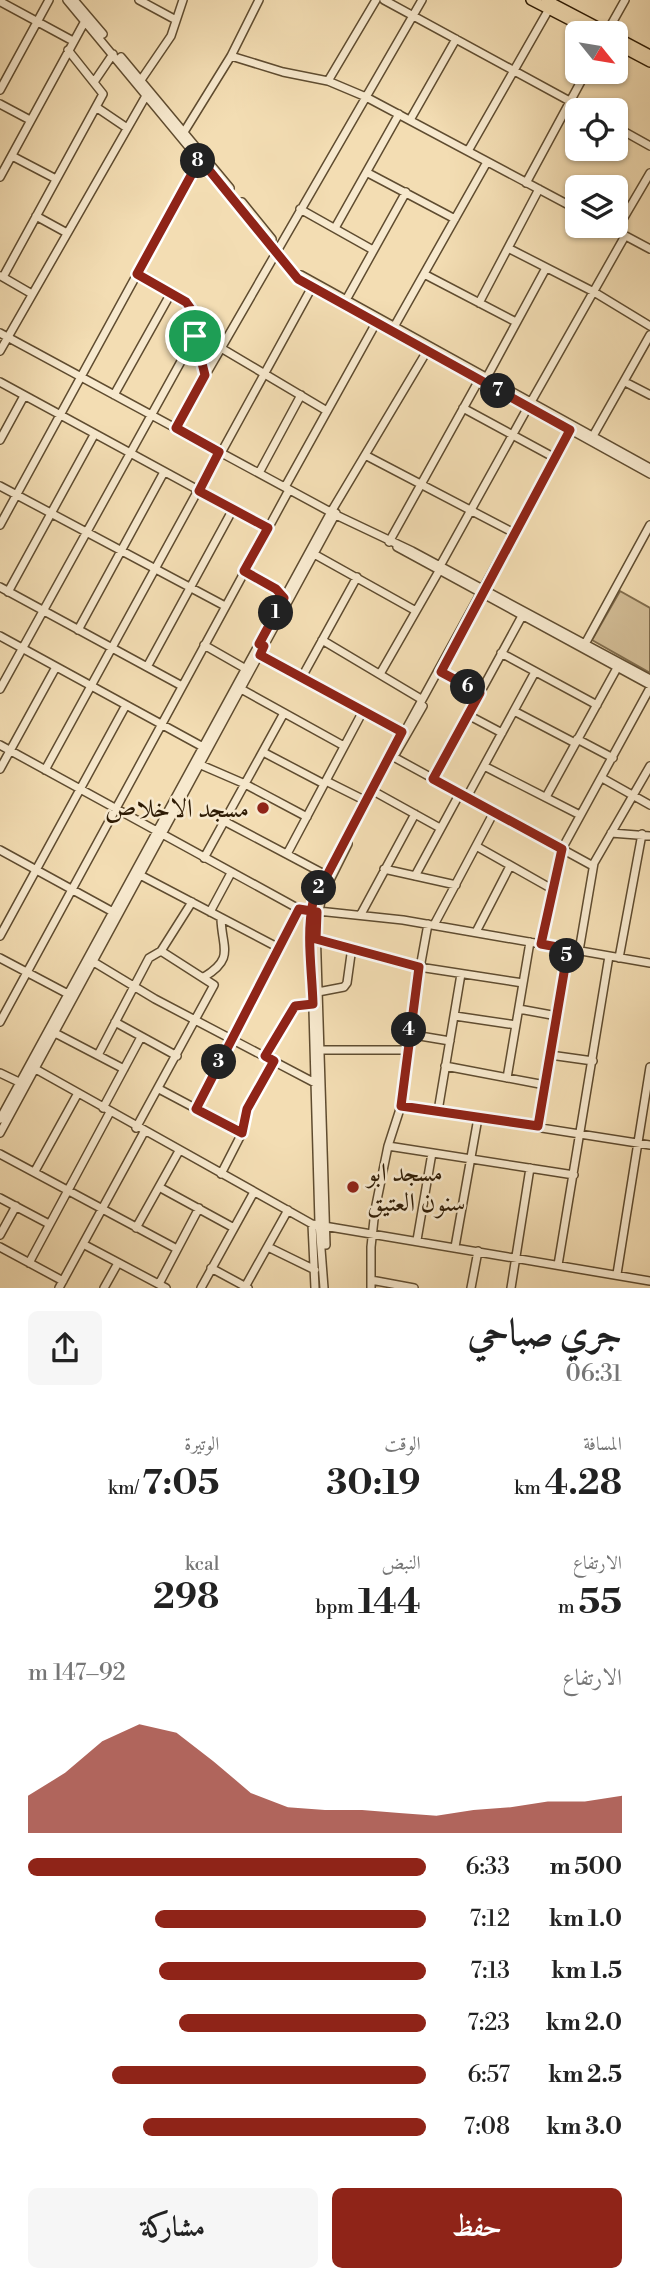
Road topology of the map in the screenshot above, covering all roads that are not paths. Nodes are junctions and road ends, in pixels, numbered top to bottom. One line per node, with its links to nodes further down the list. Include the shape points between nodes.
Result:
1 (49, 0): 16 (street)
2 (67, 0): 17 (street)
3 (74, 0): 31 (street)
4 (139, 0): 15 (street)
5 (183, 0): 15 (street)
6 (259, 0): 28 (street)
7 (376, 0): 32 (street)
8 (383, 0): 14 (street)
9 (422, 0): 14 (street)
10 (531, 0): 13 (main road)
11 (625, 0): 20 (street)
12 (1, 2): 16 (street)
13 (550, 3): 18 (main road); 19 (main road); 30 (street)
14 (414, 16): 21 (street); 36 (street)
15 (176, 20): 31 (street, via 171,36)
16 (37, 21): 22 (street); 34 (street)
17 (85, 21): 22 (street); 26 (street)
18 (577, 21)
19 (585, 21)
20 (616, 21)
21 (456, 39): 30 (street); 43 (street)
22 (73, 41): 24 (street)
23 (628, 43): 27 (main road)
24 (68, 50): 33 (street); 42 (street)
25 (628, 50): 29 (main road)
26 (113, 54): 33 (street); 35 (street)
27 (650, 55)
28 (231, 56): 32 (street); 45 (street)
29 (650, 62)
30 (514, 71): 37 (street); 48 (street)
31 (141, 80): 35 (street)
32 (328, 80): 36 (street)
33 (94, 82): 39 (street, via 103,94)
34 (0, 90)
35 (148, 93): 44 (street); 45 (street); 50 (street)
36 (366, 97): 41 (street); 60 (street)
37 (565, 99)
38 (0, 104): 42 (street)
39 (96, 107): 44 (street); 55 (street)
40 (565, 113): 56 (street)
41 (398, 114): 43 (street); 52 (street)
42 (30, 120): 49 (street)
43 (410, 120): 48 (street)
44 (127, 128): 65 (street)
45 (184, 132): 50 (street)
46 (628, 134): 47 (street)
47 (650, 146)
48 (468, 151): 51 (street)
49 (12, 156): 54 (street); 55 (street)
50 (201, 157): 69 (street); 73 (street)
51 (487, 162): 56 (street); 63 (street)
52 (368, 173): 58 (street); 64 (street)
53 (650, 173): 61 (street)
54 (0, 177)
55 (56, 179): 62 (street)
56 (527, 183): 57 (street)
57 (539, 189): 59 (street); 68 (street)
58 (406, 192): 63 (street); 71 (street)
59 (565, 203)
60 (300, 209): 64 (street); 69 (street)
61 (628, 211)
62 (36, 216): 65 (street); 75 (street)
63 (455, 219): 74 (street)
64 (335, 229): 71 (street)
65 (67, 233): 79 (street)
66 (624, 238): 77 (street)
67 (628, 238): 70 (street)
68 (508, 248): 72 (street); 81 (street)
69 (277, 249): 76 (street, via 292,274); 80 (street, via 295,271); 89 (street)
70 (650, 249)
71 (373, 250): 80 (street)
72 (546, 268): 77 (street); 82 (street)
73 (137, 274): 78 (street); 94 (street)
74 (424, 274): 81 (street); 85 (street)
75 (1, 276): 79 (street)
76 (312, 287): 83 (street); 92 (street)
77 (594, 292): 84 (street); 102 (street)
78 (170, 293): 88 (street, via 189,306); 98 (street)
79 (32, 294): 86 (street)
80 (346, 300): 85 (street)
81 (479, 303): 82 (street)
82 (516, 322): 95 (street)
83 (376, 323): 91 (street); 104 (street)
84 (650, 326)
85 (394, 327): 95 (street)
86 (4, 335): 90 (street); 94 (street)
87 (650, 335): 97 (street)
88 (195, 336): 93 (street); 105 (street)
89 (221, 348): 92 (street); 93 (street)
90 (0, 351)
91 (427, 351): 95 (street); 115 (street)
92 (265, 374): 101 (street); 113 (street)
93 (205, 375): 107 (street)
94 (81, 376): 98 (street); 106 (street)
95 (483, 379): 102 (street); 103 (street)
96 (0, 382): 100 (street)
97 (625, 382): 99 (street); 111 (street)
98 (114, 394): 105 (street)
99 (650, 395)
100 (24, 396): 106 (street); 112 (street)
101 (302, 396): 104 (street); 119 (street)
102 (530, 405): 108 (street); 110 (street); 111 (street)
103 (463, 408): 110 (street); 122 (street)
104 (327, 411): 123 (street)
105 (149, 414): 107 (street); 114 (street)
106 (60, 415): 109 (street); 125 (street)
107 (176, 428): 113 (street)
108 (570, 430): 116 (street); 120 (street)
109 (94, 435): 114 (street); 128 (street)
110 (512, 435): 116 (street); 127 (street)
111 (593, 436): 117 (street)
112 (0, 440)
113 (220, 452): 119 (street); 124 (street)
114 (128, 453): 118 (street); 133 (street)
115 (365, 455): 122 (street); 129 (street)
116 (555, 458): 134 (street)
117 (650, 468)
118 (164, 472): 124 (street); 136 (street)
119 (259, 473): 123 (street)
120 (650, 474)
121 (0, 486): 125 (street)
122 (420, 486): 127 (street); 135 (street)
123 (287, 489): 129 (street); 132 (street)
124 (199, 491): 126 (street); 140 (street)
125 (16, 495): 128 (street); 130 (street)
126 (233, 509): 132 (street); 144 (street)
127 (470, 511): 134 (street); 139 (street)
128 (51, 514): 133 (street); 146 (street)
129 (333, 514): 135 (street); 137 (street); 138 (street)
130 (0, 524)
131 (650, 525): 155 (street)
132 (268, 528): 141 (street)
133 (85, 532): 136 (street); 149 (street)
134 (513, 533): 145 (street)
135 (391, 543): 139 (street)
136 (121, 551): 140 (street); 152 (street)
137 (314, 554): 138 (street); 142 (street)
138 (307, 561): 147 (street); 157 (street)
139 (440, 568): 145 (street); 150 (street)
140 (156, 570): 144 (street); 158 (street)
141 (244, 571): 147 (street); 148 (street)
142 (356, 577): 150 (street); 154 (street)
143 (0, 587): 146 (street)
144 (191, 589): 148 (street); 163 (street)
145 (483, 590): 151 (street); 155 (street); 166 (street); 177 (street)
146 (8, 592): 149 (street)
147 (284, 598): 157 (street)
148 (225, 606): 156 (street)
149 (43, 611): 152 (street); 159 (street)
150 (416, 611): 168 (street)
151 (522, 616): 160 (street); 164 (street)
152 (78, 630): 158 (street)
153 (0, 636): 159 (street)
154 (322, 640): 168 (street); 169 (street)
155 (585, 644): 170 (street)
156 (204, 645): 165 (street); 172 (street)
157 (262, 645): 161 (street); 165 (street)
158 (112, 647): 163 (street); 171 (street)
159 (22, 648): 162 (street); 174 (street)
160 (501, 653): 167 (street); 176 (street)
161 (260, 655): 169 (street); 175 (street)
162 (56, 667): 171 (street); 191 (street)
163 (147, 667): 172 (street)
164 (617, 667): 173 (street); 179 (street)
165 (246, 669): 190 (street)
166 (441, 672): 176 (street); 193 (street)
167 (535, 672): 179 (street); 181 (street)
168 (380, 674): 177 (street)
169 (302, 677): 180 (street)
170 (650, 679)
171 (90, 686): 178 (street); 199 (street)
172 (182, 687): 184 (street)
173 (650, 687): 194 (street)
174 (0, 689)
175 (241, 689): 182 (street); 195 (street)
176 (480, 693): 183 (street)
177 (421, 699): 185 (street)
178 (126, 705): 184 (street); 204 (street)
179 (597, 705): 187 (street)
180 (363, 711): 185 (street); 189 (street)
181 (514, 711): 186 (street); 187 (street)
182 (284, 713): 189 (street); 192 (street)
183 (468, 715): 186 (street); 201 (street)
184 (161, 724): 190 (street); 211 (street)
185 (402, 732): 193 (street)
186 (502, 733): 196 (street)
187 (576, 741): 194 (street); 208 (street)
188 (0, 745): 191 (street)
189 (344, 746): 202 (street)
190 (203, 747): 218 (street)
191 (10, 751): 198 (street); 199 (street)
192 (263, 752): 202 (street); 203 (street)
193 (392, 756): 201 (street); 205 (street); 209 (street)
194 (613, 758): 200 (street)
195 (201, 765): 203 (street); 218 (street)
196 (484, 766): 206 (street); 208 (street)
197 (650, 766): 207 (street)
198 (0, 769)
199 (45, 770): 204 (street)
200 (602, 778): 207 (street); 214 (street)
201 (433, 779): 206 (street)
202 (325, 783): 209 (street); 215 (street)
203 (245, 784): 215 (street); 216 (street)
204 (80, 789): 211 (street); 228 (street)
205 (375, 792): 213 (street); 241 (street)
206 (464, 795): 212 (street); 217 (street)
207 (633, 795): 210 (street); 219 (street)
208 (546, 797): 214 (street)
209 (366, 801): 232 (street)
210 (650, 805)
211 (116, 808): 218 (street); 236 (street)
212 (494, 812): 221 (street); 222 (street)
213 (415, 814): 217 (street); 229 (street)
214 (580, 815): 222 (street)
215 (307, 817): 224 (street)
216 (225, 821): 224 (street); 225 (street)
217 (440, 828): 233 (street)
218 (160, 833): 225 (street); 231 (street); 239 (street)
219 (611, 833): 220 (street); 227 (street)
220 (646, 835): 257 (street)
221 (476, 846): 226 (street); 234 (street)
222 (562, 849): 227 (street); 235 (street)
223 (0, 851): 228 (street)
224 (287, 855): 232 (street)
225 (204, 858): 230 (street)
226 (510, 866): 235 (street); 245 (street)
227 (593, 866): 254 (street)
228 (35, 869): 236 (street); 246 (street)
229 (384, 869): 233 (street); 242 (street)
230 (231, 873): 238 (street); 240 (street)
231 (140, 875): 237 (street); 258 (street)
232 (326, 875): 241 (street)
233 (415, 876): 234 (street)
234 (456, 885): 244 (street)
235 (552, 889): 249 (street)
236 (72, 890): 239 (street); 261 (street)
237 (191, 902): 240 (street); 253 (street)
238 (299, 909): 241 (street); 251 (street)
239 (113, 912): 267 (street)
240 (210, 912): 243 (street)
241 (314, 912): 242 (street); 247 (street)
242 (361, 914): 244 (street)
243 (221, 919): 251 (street); 263 (street, via 226,950 218,967)
244 (431, 925): 245 (street); 260 (street)
245 (476, 932): 248 (street)
246 (0, 936)
247 (314, 938): 250 (street); 266 (street); 268 (street)
248 (530, 942): 249 (street); 264 (street)
249 (541, 944): 252 (street)
250 (352, 947): 260 (street); 266 (street, via 344,987)
251 (279, 948): 279 (street)
252 (568, 949): 254 (street); 271 (street)
253 (161, 951): 263 (street); 265 (street, via 149,958)
254 (579, 951): 255 (street)
255 (609, 956): 257 (street); 288 (street)
256 (0, 958): 261 (street)
257 (619, 958): 259 (street)
258 (92, 961): 265 (street); 276 (street)
259 (650, 962)
260 (419, 967): 262 (street); 277 (street)
261 (27, 973): 267 (street); 273 (street)
262 (461, 974): 264 (street); 270 (street)
263 (204, 977): 272 (street, via 214,985)
264 (523, 983): 269 (street)
265 (135, 987): 272 (street); 274 (street)
266 (318, 992): 282 (street)
267 (68, 994): 290 (street)
268 (313, 1004): 286 (street, via 295,1006); 295 (street)
269 (519, 1009): 271 (street); 275 (street)
270 (455, 1016): 275 (street); 280 (street)
271 (557, 1016): 284 (street)
272 (195, 1020): 279 (street); 285 (street)
273 (0, 1022)
274 (115, 1022): 278 (street); 283 (street)
275 (516, 1025): 294 (street)
276 (55, 1033): 283 (street); 290 (street)
277 (408, 1034): 280 (street); 281 (street)
278 (141, 1037): 285 (street); 292 (street)
279 (231, 1038): 286 (street); 301 (street)
280 (450, 1041): 289 (street)
281 (407, 1049): 282 (street); 300 (street)
282 (320, 1050): 331 (street)
283 (98, 1055): 292 (street)
284 (550, 1055): 288 (street); 297 (street)
285 (177, 1056): 298 (street)
286 (265, 1056): 287 (street)
287 (274, 1061): 295 (street); 309 (street, via 247,1109)
288 (593, 1061): 310 (street)
289 (445, 1066): 294 (street); 303 (street)
290 (32, 1067): 296 (street); 299 (street)
291 (650, 1068): 311 (street)
292 (124, 1069): 302 (street)
293 (0, 1073): 296 (street)
294 (507, 1078): 297 (street)
295 (316, 1083): 331 (street)
296 (23, 1084): 305 (street); 308 (street)
297 (545, 1085): 306 (street)
298 (159, 1089): 301 (street); 307 (street)
299 (78, 1093): 302 (street); 319 (street)
300 (401, 1106): 303 (street); 313 (street)
301 (196, 1109): 309 (street)
302 (106, 1110): 307 (street); 323 (street)
303 (438, 1111): 304 (street)
304 (478, 1118): 306 (street); 317 (street)
305 (0, 1119)
306 (538, 1126): 310 (street)
307 (140, 1130): 314 (street); 328 (street)
308 (0, 1132)
309 (242, 1133): 320 (street)
310 (581, 1133): 311 (street); 321 (street)
311 (637, 1142): 312 (street); 349 (street)
312 (650, 1144)
313 (388, 1146): 315 (street); 334 (street)
314 (179, 1151): 320 (street); 322 (street)
315 (432, 1153): 317 (street); 336 (street)
316 (0, 1154): 319 (street)
317 (471, 1160): 318 (street); 340 (street)
318 (530, 1168): 321 (street); 343 (street)
319 (35, 1171): 323 (street)
320 (221, 1174): 324 (street)
321 (574, 1175): 346 (street)
322 (159, 1187): 327 (street); 332 (street)
323 (69, 1190): 328 (street); 330 (street)
324 (254, 1192): 329 (street); 333 (street)
325 (0, 1198): 326 (street)
326 (16, 1206): 330 (street); 335 (street)
327 (199, 1208): 333 (street); 341 (street)
328 (102, 1209): 332 (street); 337 (street)
329 (288, 1210): 331 (street); 339 (street)
330 (49, 1224): 344 (street)
331 (319, 1224): 334 (street); 348 (street); 359 (street)
332 (136, 1228): 341 (street)
333 (234, 1228): 347 (street)
334 (372, 1233): 336 (street); 353 (street)
335 (0, 1235)
336 (417, 1240): 340 (street)
337 (83, 1244): 345 (street); 352 (street)
338 (0, 1247): 344 (street)
339 (268, 1247): 348 (street); 355 (street)
340 (455, 1247): 342 (street)
341 (177, 1249): 354 (street)
342 (478, 1251): 343 (street); 361 (street)
343 (516, 1257): 346 (street); 362 (street)
344 (29, 1263): 352 (street)
345 (118, 1263): 354 (street); 356 (street)
346 (558, 1265): 349 (street)
347 (211, 1268): 355 (street); 357 (street)
348 (315, 1270): 358 (street)
349 (617, 1275): 350 (street)
350 (630, 1276): 351 (street); 363 (street)
351 (650, 1281)
352 (61, 1284)
353 (371, 1284): 360 (street)
354 (162, 1286)
355 (246, 1287)
356 (104, 1288)
357 (201, 1288)
358 (315, 1288)
359 (327, 1288)
360 (413, 1288)
361 (471, 1288)
362 (511, 1288)
363 (628, 1288)

